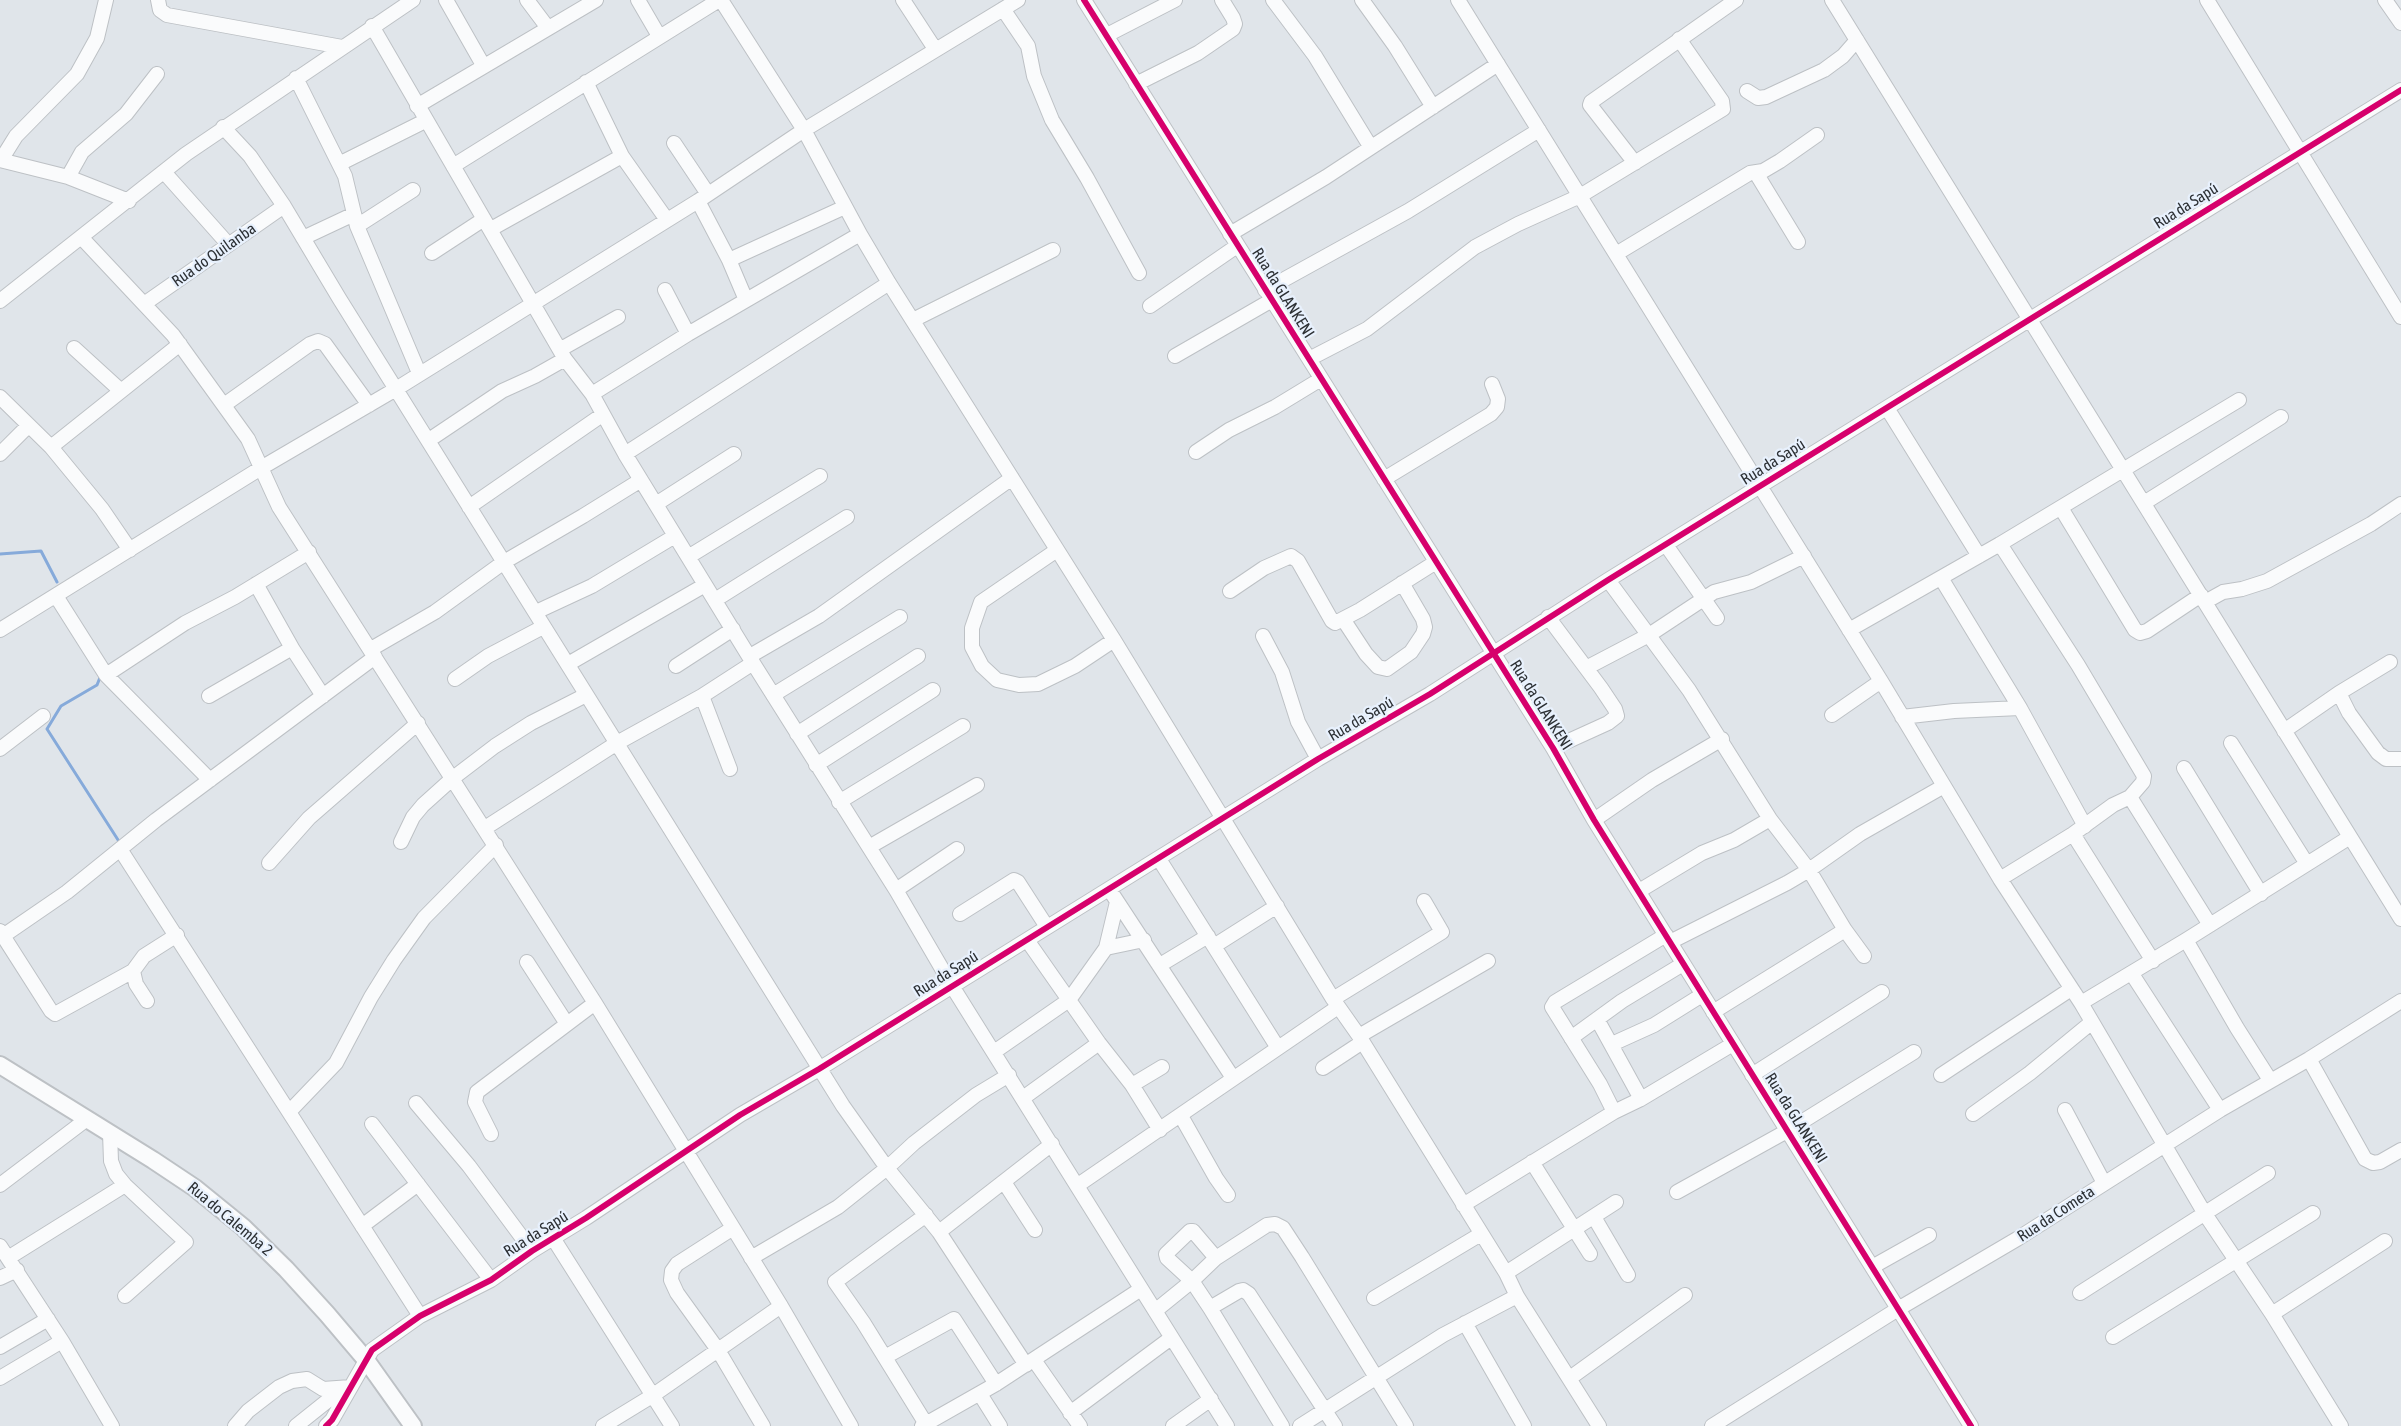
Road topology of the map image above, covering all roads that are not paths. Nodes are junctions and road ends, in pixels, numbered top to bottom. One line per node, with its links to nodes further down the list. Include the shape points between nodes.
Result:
1 (106, 0): 50 (street, via 97,38 77,74 16,136)
2 (158, 0): 29 (street, via 158,7 167,15)
3 (412, 0): 23 (street)
4 (446, 0): 32 (street)
5 (527, 0): 24 (street)
6 (596, 0): 24 (street)
7 (638, 0): 26 (street)
8 (721, 0): 26 (street); 43 (street)
9 (903, 0): 30 (street)
10 (1018, 0): 21 (street)
11 (1084, 0): 25 (street, Rua da GLANKENI)
12 (1175, 0): 25 (street)
13 (1222, 0): 36 (street, via 1233,18 1233,29 1198,53)
14 (1273, 0): 47 (street, via 1315,56)
15 (1362, 0): 40 (street)
16 (1458, 0): 31 (street)
17 (1736, 0): 27 (street)
18 (1832, 0): 28 (street)
19 (2207, 0): 48 (street)
20 (2385, 0): 22 (street)
21 (1003, 9): 30 (street); 77 (street, via 1028,46 1034,76 1052,120)
22 (2401, 23)
23 (372, 27): 29 (street); 39 (street)
24 (548, 28): 32 (street)
25 (1107, 35): 36 (street, Rua da GLANKENI)
26 (659, 36): 35 (street)
27 (1679, 39): 51 (street, via 1591,103); 51 (street, via 1722,101 1723,109)
28 (1857, 40): 38 (street, via 1824,70 1766,97 1758,98); 88 (street)
29 (342, 47): 34 (street)
30 (935, 50): 43 (street)
31 (1498, 64): 40 (street); 44 (street)
32 (483, 65): 39 (street)
33 (158, 74): 56 (street, via 126,114 82,152)
34 (296, 78): 42 (street); 52 (street)
35 (585, 82): 49 (street); 53 (street)
36 (1136, 84): 67 (street, Rua da GLANKENI)
37 (2401, 90): 48 (street, Rua da Sapú)
38 (1747, 91)
39 (417, 106): 41 (street)
40 (1433, 107): 47 (street)
41 (425, 121): 52 (street); 53 (street)
42 (224, 127): 54 (street); 61 (street, via 250,156)
43 (804, 130): 59 (street); 62 (street)
44 (1539, 130): 58 (street); 80 (street)
45 (1817, 135): 55 (street)
46 (674, 142): 59 (street)
47 (1370, 146): 67 (street)
48 (2300, 152): 86 (street); 88 (street, Rua da Sapú)
49 (622, 156): 64 (street); 65 (street)
50 (0, 160): 56 (street)
51 (1635, 163): 58 (street)
52 (339, 164): 63 (street)
53 (453, 166): 65 (street)
54 (164, 172): 60 (street); 71 (street)
55 (1756, 173): 70 (street); 75 (street, via 1750,173)
56 (68, 177): 60 (street)
57 (413, 190): 63 (street)
58 (1580, 196): 75 (street); 95 (street, via 1475,247 1367,329)
59 (703, 197): 64 (street); 76 (street)
60 (129, 201): 68 (street)
61 (284, 206): 69 (street); 71 (street, Rua do Quilanba)
62 (845, 207): 66 (street); 76 (street)
63 (355, 220): 69 (street); 96 (street)
64 (667, 220): 83 (street)
65 (488, 224): 74 (street); 83 (street)
66 (860, 234): 78 (street); 81 (street)
67 (1230, 234): 72 (street, Rua da GLANKENI)
68 (81, 237): 82 (street); 84 (street)
69 (303, 238): 99 (street)
70 (1798, 242)
71 (228, 244): 84 (street, Rua do Quilanba)
72 (1237, 246): 80 (street, Rua da GLANKENI); 85 (street)
73 (1053, 250): 89 (street)
74 (432, 253)
75 (1616, 254): 122 (street)
76 (729, 260): 81 (street)
77 (1139, 273)
78 (889, 283): 89 (street); 114 (street)
79 (665, 290): 90 (street)
80 (1268, 295): 94 (street); 95 (street, Rua da GLANKENI)
81 (746, 300): 90 (street)
82 (0, 301)
83 (532, 302): 93 (street); 96 (street)
84 (144, 304): 91 (street)
85 (1150, 306)
86 (2401, 316)
87 (618, 317): 93 (street)
88 (2030, 319): 106 (street, Rua da Sapú); 117 (street)
89 (913, 320): 119 (street)
90 (688, 334): 101 (street)
91 (180, 344): 100 (street); 104 (street)
92 (74, 348): 100 (street)
93 (563, 354): 101 (street); 110 (street, via 535,376 502,391)
94 (1175, 356)
95 (1309, 359): 97 (street, Rua da GLANKENI)
96 (419, 373): 99 (street)
97 (1321, 379): 112 (street); 120 (street, Rua da GLANKENI)
98 (1492, 384): 120 (street, via 1498,399 1491,414)
99 (396, 389): 105 (street); 110 (street)
100 (120, 390): 111 (street)
101 (592, 394): 107 (street)
102 (0, 397): 109 (street)
103 (2239, 400): 117 (street)
104 (224, 405): 105 (street, via 318,341 325,344); 116 (street, via 248,439)
105 (369, 405): 116 (street)
106 (1887, 408): 122 (street, Rua da Sapú); 136 (street)
107 (602, 415): 114 (street); 126 (street)
108 (2281, 417): 123 (street)
109 (28, 426): 111 (street); 113 (street)
110 (429, 440): 126 (street)
111 (51, 447): 132 (street)
112 (1196, 452)
113 (0, 454)
114 (625, 454): 121 (street)
115 (734, 454): 124 (street)
116 (261, 468): 132 (street); 134 (street, via 279,507)
117 (2123, 470): 123 (street); 127 (street)
118 (820, 476): 137 (street)
119 (1012, 478): 133 (street); 166 (street)
120 (1384, 479): 139 (street, Rua da GLANKENI)
121 (641, 480): 124 (street); 138 (street)
122 (1760, 486): 131 (street, Rua da Sapú); 135 (street)
123 (2144, 503): 148 (street)
124 (656, 504): 129 (street)
125 (2401, 504): 148 (street, via 2267,581)
126 (469, 507): 138 (street)
127 (2061, 508): 130 (street); 148 (street, via 2135,630 2146,631)
128 (847, 517): 149 (street)
129 (675, 536): 137 (street); 150 (street, via 592,586)
130 (2000, 544): 136 (street); 203 (street, via 2140,765 2143,782)
131 (1666, 545): 141 (street, Rua da Sapú); 147 (street)
132 (130, 550): 146 (street)
133 (1057, 550): 161 (street); 161 (street, via 981,602 972,628 972,647 982,666 997,680 1019,686 1038,684)
134 (309, 552): 143 (street); 163 (street)
135 (1804, 556): 147 (street); 158 (street)
136 (1979, 556): 140 (street)
137 (688, 557): 144 (street)
138 (504, 562): 150 (street); 163 (street)
139 (1436, 562): 142 (street); 164 (street, Rua da GLANKENI)
140 (1941, 578): 158 (street); 181 (street)
141 (1608, 580): 151 (street, Rua da Sapú); 159 (street)
142 (1402, 583): 154 (street); 154 (street, via 1425,627 1411,652 1387,669 1378,667 1366,654)
143 (256, 584): 162 (street); 171 (street, via 185,623)
144 (705, 585): 149 (street); 168 (street)
145 (1230, 591): 154 (street, via 1264,568 1291,556 1298,561 1332,621)
146 (56, 596): 157 (street); 171 (street)
147 (1703, 599): 153 (street); 159 (street)
148 (2203, 599): 187 (street)
149 (715, 600): 156 (street)
150 (536, 612): 155 (street)
151 (1548, 617): 164 (street, Rua da Sapú); 170 (street)
152 (900, 618): 177 (street)
153 (1717, 618)
154 (1343, 619)
155 (543, 627): 168 (street); 172 (street, via 488,656)
156 (733, 629): 166 (street); 169 (street)
157 (0, 630)
158 (1849, 630): 173 (street)
159 (1648, 635): 170 (street); 189 (street)
160 (1263, 636): 194 (street, via 1282,672 1298,722)
161 (1114, 640): 205 (street)
162 (292, 648): 178 (street); 179 (street)
163 (373, 653): 179 (street); 185 (street)
164 (1493, 653): 192 (street, Rua da GLANKENI); 194 (street, Rua da Sapú)
165 (918, 656): 188 (street)
166 (751, 660): 177 (street); 180 (street)
167 (2390, 662): 175 (street)
168 (568, 664): 176 (street)
169 (676, 666)
170 (1586, 668): 192 (street, via 1615,709 1616,719)
171 (106, 675): 200 (street)
172 (455, 679)
173 (1881, 681): 182 (street); 184 (street)
174 (933, 690): 196 (street)
175 (2339, 693): 187 (street); 195 (street, via 2378,753 2386,759)
176 (586, 695): 190 (street); 199 (street, via 531,723)
177 (773, 695): 188 (street)
178 (209, 696)
179 (323, 696): 200 (street)
180 (702, 696): 190 (street); 198 (street)
181 (2020, 708): 184 (street); 209 (street)
182 (1832, 715)
183 (43, 716): 193 (street)
184 (1902, 717): 202 (street)
185 (418, 723): 199 (street); 217 (street, via 309,818)
186 (963, 726): 204 (street)
187 (2284, 731): 210 (street)
188 (797, 734): 196 (street)
189 (1722, 739): 206 (street); 207 (street)
190 (616, 743): 208 (street); 275 (street)
191 (2231, 743): 218 (street)
192 (1553, 748): 207 (street, Rua da GLANKENI)
193 (0, 749)
194 (1318, 759): 205 (street, Rua da Sapú)
195 (2401, 759)
196 (816, 765): 204 (street)
197 (2184, 768): 224 (street)
198 (730, 769)
199 (453, 778): 208 (street); 211 (street, via 413,817)
200 (210, 780): 214 (street)
201 (977, 785): 213 (street)
202 (1944, 786): 219 (street, via 1860,834); 220 (street)
203 (2130, 797): 209 (street); 230 (street)
204 (839, 802): 213 (street)
205 (1223, 817): 216 (street, Rua da Sapú); 227 (street)
206 (1770, 819): 219 (street); 223 (street)
207 (1594, 820): 223 (street, Rua da GLANKENI)
208 (485, 828): 212 (street)
209 (2079, 830): 220 (street); 243 (street)
210 (2350, 837): 218 (street); 229 (street)
211 (401, 842)
212 (496, 845): 256 (street); 287 (street, via 424,918 377,988 336,1062)
213 (869, 846): 222 (street)
214 (120, 849): 233 (street, via 74,887); 234 (street)
215 (957, 849): 222 (street)
216 (1159, 859): 221 (street, Rua da Sapú); 239 (street)
217 (269, 863)
218 (2307, 864): 224 (street)
219 (1809, 870): 232 (street); 235 (street)
220 (2000, 879): 250 (street)
221 (1109, 889): 226 (street); 231 (street, Rua da Sapú)
222 (896, 890): 249 (street)
223 (1639, 891): 235 (street, Rua da GLANKENI)
224 (2261, 894): 230 (street)
225 (1424, 901): 257 (street, via 1442,932)
226 (1117, 902): 237 (street); 240 (street)
227 (1277, 906): 239 (street); 257 (street)
228 (960, 914): 231 (street, via 1014,880)
229 (2401, 919)
230 (2210, 925): 238 (street)
231 (1047, 927): 236 (street, Rua da Sapú)
232 (1845, 930): 241 (street); 259 (street)
233 (2, 934): 247 (street, via 55,1014)
234 (177, 935): 247 (street, via 144,956); 287 (street)
235 (1668, 938): 246 (street, Rua da GLANKENI); 263 (street, via 1553,1004)
236 (1027, 940): 249 (street, Rua da Sapú); 253 (street)
237 (1144, 940): 240 (street); 245 (street)
238 (2186, 940): 243 (street); 280 (street)
239 (1211, 941): 245 (street); 268 (street)
240 (1106, 948): 253 (street)
241 (1864, 956)
242 (1488, 961): 264 (street)
243 (2153, 961): 248 (street)
244 (527, 962): 262 (street)
245 (1160, 964): 279 (street)
246 (1683, 964): 252 (street, Rua da GLANKENI); 260 (street)
247 (133, 971): 254 (street)
248 (2132, 974): 258 (street); 286 (street)
249 (952, 986): 269 (street); 275 (street, Rua da Sapú)
250 (2071, 989): 258 (street); 278 (street)
251 (1882, 992): 277 (street)
252 (1702, 995): 259 (street, Rua da GLANKENI); 266 (street, via 1654,1025)
253 (1069, 1000): 265 (street); 269 (street)
254 (147, 1001)
255 (2401, 1001): 271 (street, Rua da Cometa)
256 (595, 1003): 262 (street); 300 (street)
257 (1335, 1003): 264 (street); 268 (street)
258 (2081, 1003): 261 (street)
259 (1713, 1012): 267 (street, Rua da GLANKENI)
260 (1598, 1019): 263 (street); 266 (street)
261 (2092, 1022): 289 (street); 298 (street)
262 (567, 1024): 296 (street, via 477,1092 475,1102)
263 (1571, 1038): 288 (street)
264 (1360, 1040): 274 (street); 313 (street)
265 (1099, 1043): 281 (street); 282 (street)
266 (1612, 1044): 283 (street)
267 (1733, 1044): 277 (street, Rua da GLANKENI); 283 (street)
268 (1278, 1048): 279 (street)
269 (994, 1052): 276 (street)
270 (1914, 1052): 294 (street)
271 (2309, 1059): 280 (street, Rua da Cometa); 299 (street, via 2365,1159 2380,1162)
272 (0, 1065): 291 (main road, Rua do Calemba 2)
273 (1162, 1067): 281 (street)
274 (1323, 1068)
275 (819, 1069): 300 (street, Rua da Sapú); 302 (street)
276 (1008, 1075): 282 (street); 302 (street, via 976,1095)
277 (1752, 1075): 294 (street, Rua da GLANKENI)
278 (1941, 1075)
279 (1233, 1078): 290 (street)
280 (2270, 1080): 286 (street, Rua da Cometa)
281 (1132, 1085): 293 (street)
282 (1023, 1098): 297 (street)
283 (1641, 1099): 288 (street)
284 (416, 1103): 327 (street, via 475,1173)
285 (2065, 1110): 305 (street)
286 (2220, 1110): 298 (street, Rua da Cometa)
287 (289, 1112): 318 (street)
288 (1614, 1112): 301 (street)
289 (1973, 1114)
290 (1181, 1116): 293 (street); 311 (street)
291 (87, 1119): 295 (main road, Rua do Calemba 2); 307 (street)
292 (372, 1124): 306 (street)
293 (1160, 1130): 309 (street)
294 (1787, 1131): 310 (street); 333 (street, Rua da GLANKENI)
295 (110, 1133): 308 (street, via 111,1161); 360 (main road, Rua do Calemba 2, via 195,1188 243,1227 286,1269)
296 (491, 1134)
297 (1052, 1144): 304 (street); 309 (street)
298 (2165, 1144): 305 (street, Rua da Cometa); 315 (street)
299 (2401, 1150)
300 (686, 1151): 319 (street); 325 (street, Rua da Sapú)
301 (1532, 1162): 313 (street); 320 (street)
302 (887, 1168): 316 (street); 330 (street, via 838,1207)
303 (2268, 1173): 315 (street)
304 (1004, 1182): 321 (street); 322 (street)
305 (2104, 1183): 348 (street, Rua da Cometa)
306 (418, 1184): 318 (street); 338 (street)
307 (0, 1185)
308 (124, 1185): 328 (street); 343 (street, via 186,1242)
309 (1078, 1185): 340 (street)
310 (1677, 1192)
311 (1228, 1195)
312 (1616, 1202): 317 (street)
313 (1463, 1205): 323 (street)
314 (2313, 1213): 332 (street)
315 (2205, 1214): 332 (street); 341 (street)
316 (926, 1215): 322 (street); 359 (street, via 835,1282)
317 (1594, 1217): 320 (street); 336 (street)
318 (362, 1226): 351 (street)
319 (733, 1228): 330 (street); 358 (street, via 672,1271 677,1293)
320 (1573, 1229): 329 (street); 335 (street)
321 (1035, 1230)
322 (939, 1232): 361 (street)
323 (1481, 1234): 335 (street); 345 (street)
324 (1929, 1235): 333 (street)
325 (553, 1238): 327 (street, Rua da Sapú); 368 (street)
326 (2385, 1241): 350 (street)
327 (532, 1251): 338 (street, Rua da Sapú)
328 (4, 1252): 334 (street)
329 (1590, 1254)
330 (751, 1258): 346 (street)
331 (1216, 1258): 339 (street); 339 (street, via 1193,1231 1168,1251 1167,1258); 362 (street, via 1266,1225 1283,1228)
332 (2237, 1259): 350 (street); 354 (street)
333 (1872, 1267): 348 (street, Rua da GLANKENI)
334 (17, 1270): 337 (street); 352 (street)
335 (1506, 1273): 344 (street)
336 (1628, 1275)
337 (0, 1278)
338 (491, 1280): 351 (street, Rua da Sapú)
339 (1192, 1281): 347 (street); 349 (street)
340 (1141, 1289): 349 (street); 361 (street)
341 (2080, 1293)
342 (1685, 1295): 364 (street)
343 (125, 1296)
344 (1517, 1296): 353 (street); 364 (street)
345 (1374, 1298)
346 (781, 1306): 358 (street); 383 (street)
347 (1210, 1308): 371 (street, via 1239,1291 1249,1294); 388 (street)
348 (1898, 1309): 394 (street, Rua da Cometa); 395 (street, Rua da GLANKENI)
349 (1155, 1311): 355 (street)
350 (2272, 1314): 396 (street)
351 (420, 1316): 360 (street, Rua da Sapú, via 372,1350)
352 (48, 1319): 356 (street); 357 (street)
353 (1465, 1323): 362 (street); 392 (street)
354 (2113, 1337)
355 (1171, 1338): 370 (street); 372 (street)
356 (62, 1341): 363 (street); 374 (street)
357 (0, 1347)
358 (718, 1350): 368 (street); 382 (street)
359 (885, 1357): 365 (street, via 954,1319); 373 (street)
360 (366, 1360): 366 (street, Rua da Sapú); 379 (main road, Rua do Calemba 2)
361 (1030, 1362): 365 (street); 372 (street)
362 (1376, 1377): 371 (street); 391 (street)
363 (0, 1378)
364 (1570, 1378): 393 (street)
365 (996, 1384): 367 (street)
366 (351, 1387): 369 (street, Rua da Sapú); 369 (street)
367 (980, 1394): 373 (street); 384 (street)
368 (652, 1396): 380 (street); 381 (street)
369 (331, 1398): 375 (street, via 307,1379 292,1381 248,1410); 376 (street); 377 (street, Rua da Sapú, via 332,1420); 378 (street, via 340,1421)
370 (1211, 1399): 386 (street); 387 (street)
371 (1325, 1410): 389 (street); 390 (street)
372 (1070, 1413): 385 (street)
373 (924, 1425)
374 (112, 1426)
375 (235, 1426)
376 (296, 1426)
377 (326, 1426)
378 (338, 1426)
379 (413, 1426)
380 (603, 1426)
381 (672, 1426)
382 (763, 1426)
383 (851, 1426)
384 (1000, 1426)
385 (1080, 1426)
386 (1173, 1426)
387 (1227, 1426)
388 (1282, 1426)
389 (1300, 1426)
390 (1335, 1426)
391 (1406, 1426)
392 (1524, 1426)
393 (1599, 1426)
394 (1712, 1426)
395 (1971, 1426)
396 (2341, 1426)

